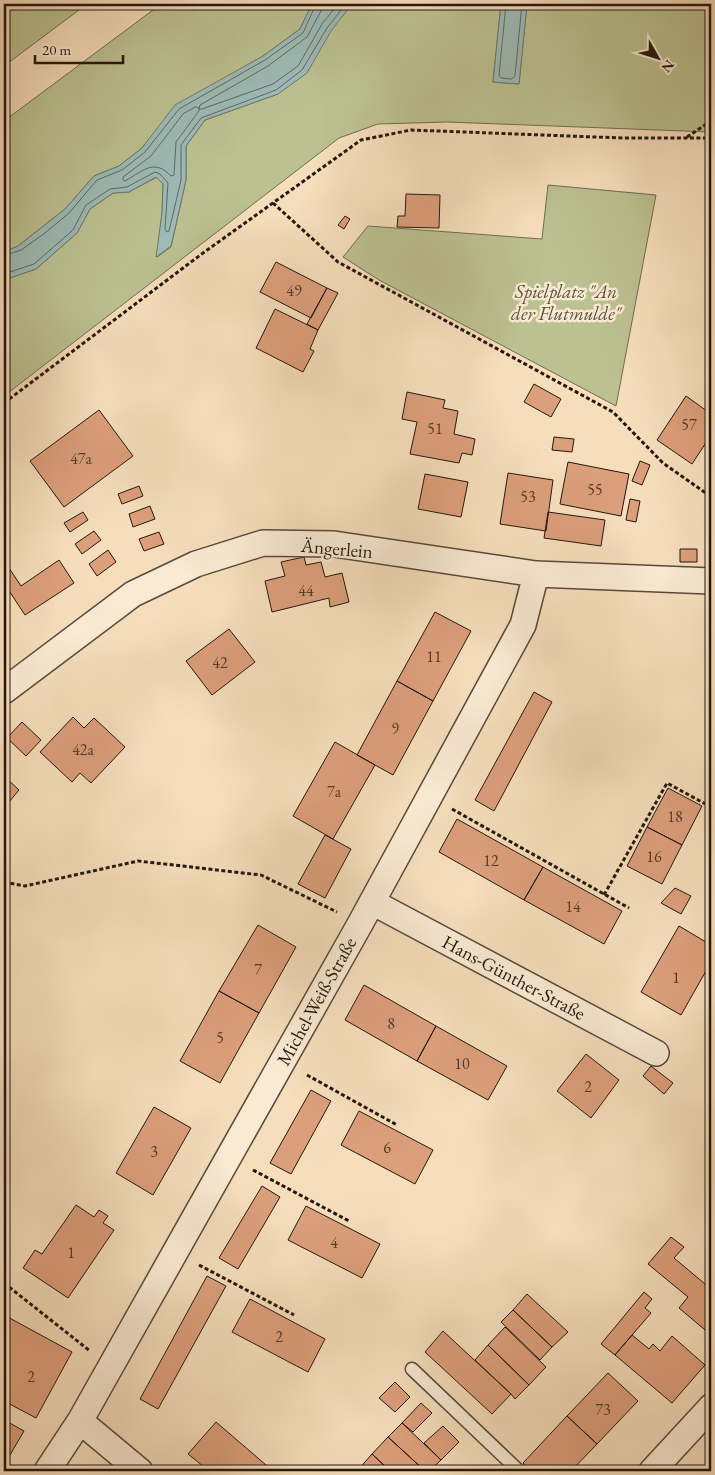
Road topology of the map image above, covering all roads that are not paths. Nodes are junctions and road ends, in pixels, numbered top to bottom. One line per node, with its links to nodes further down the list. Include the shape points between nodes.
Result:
1 (536, 574): 2 (street, Ängerlein); 3 (street, Ängerlein, via 334,544 263,543 196,564 133,594); 4 (street, Michel-Weiß-Straße, via 523,625)
2 (711, 581)
3 (4, 691)
4 (372, 902): 5 (street, Hans-Günther-Straße); 8 (street, Michel-Weiß-Straße)
5 (656, 1053)
6 (412, 1368): 11 (lane)
7 (711, 1408): 12 (street)
8 (80, 1421): 9 (street, Michel-Weiß-Straße); 10 (street)
9 (47, 1471)
10 (140, 1471)
11 (519, 1471)
12 (652, 1471)

